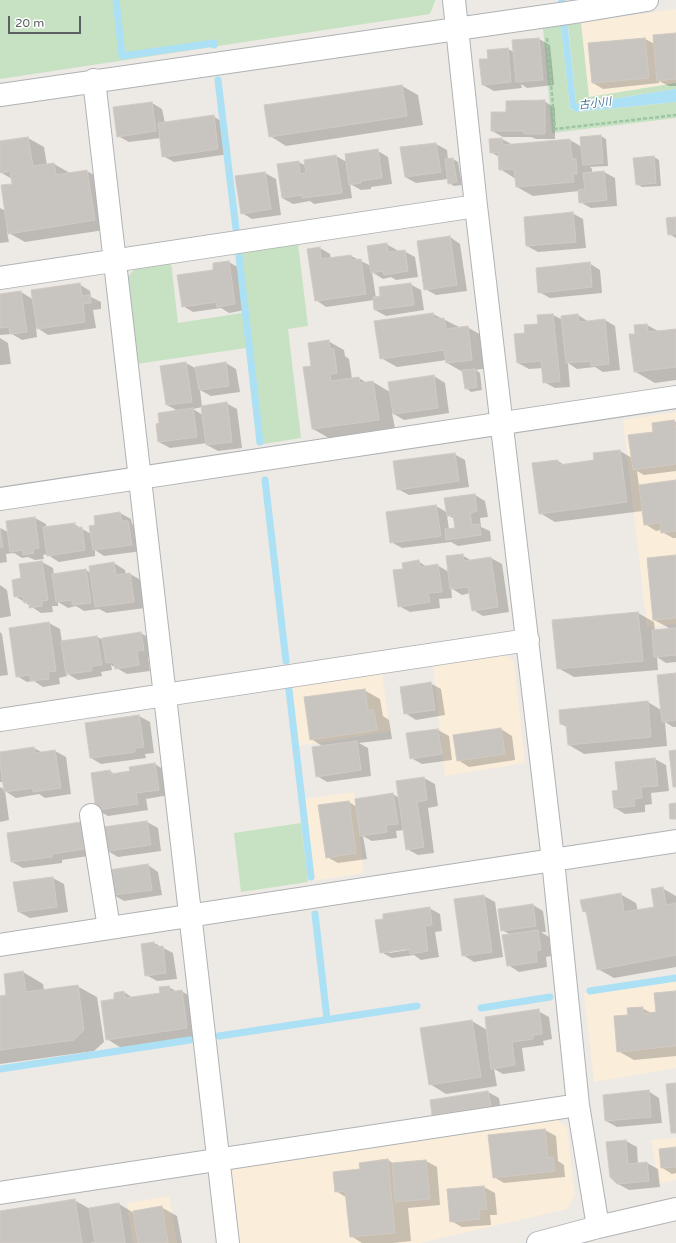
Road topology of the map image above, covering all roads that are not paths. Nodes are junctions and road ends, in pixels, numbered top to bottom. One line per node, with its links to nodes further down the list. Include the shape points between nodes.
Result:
1 (454, 0): 3 (street)
2 (647, 0): 3 (street, via 574,12 549,24)
3 (457, 28): 4 (street); 6 (street)
4 (94, 80): 5 (street); 7 (street)
5 (0, 95)
6 (476, 206): 7 (street); 10 (street)
7 (114, 260): 8 (street); 11 (street)
8 (0, 278)
9 (676, 398): 10 (street)
10 (502, 423): 11 (street); 13 (street)
11 (140, 478): 12 (street); 14 (street)
12 (0, 499)
13 (528, 640): 14 (street); 18 (street)
14 (165, 696): 15 (street); 19 (street)
15 (0, 720)
16 (91, 815): 20 (street)
17 (676, 840): 18 (street)
18 (554, 860): 19 (street); 22 (street)
19 (190, 915): 20 (street); 23 (street)
20 (109, 928): 21 (street)
21 (0, 945)
22 (578, 1105): 23 (street); 26 (street)
23 (218, 1160): 24 (street); 27 (street)
24 (0, 1193)
25 (676, 1209): 26 (street)
26 (598, 1227): 28 (street)
27 (228, 1243)
28 (538, 1243)

